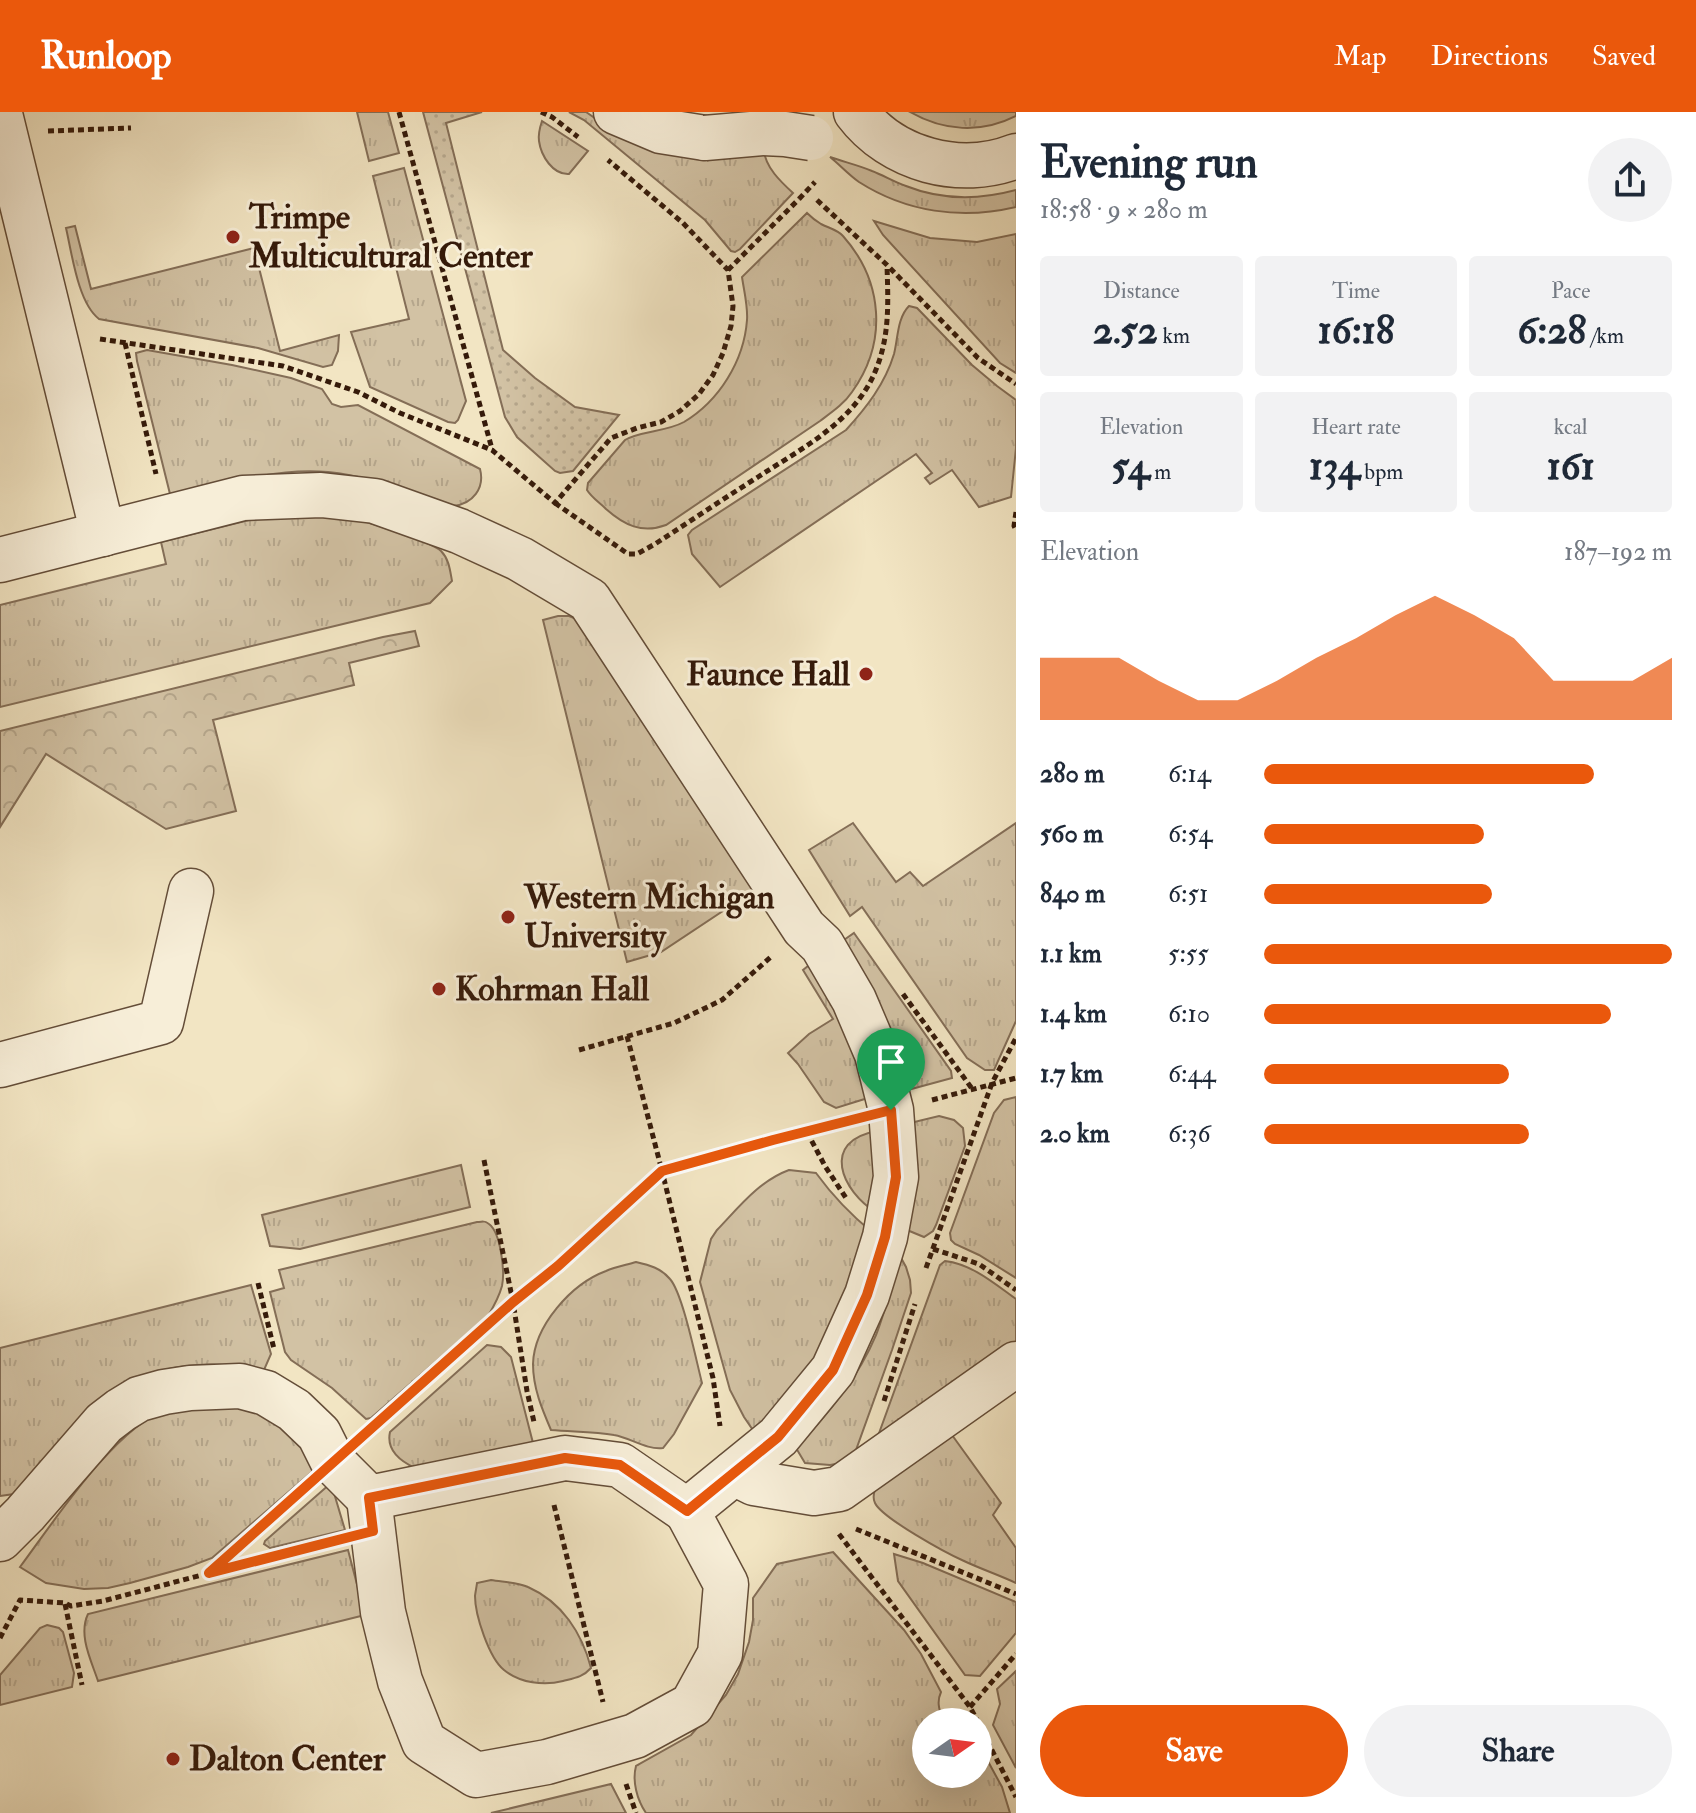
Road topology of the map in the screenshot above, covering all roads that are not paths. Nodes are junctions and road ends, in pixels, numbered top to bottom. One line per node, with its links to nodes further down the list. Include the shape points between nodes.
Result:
1 (616, 112): 3 (street, bridge, via 661,131 705,138 785,134 815,158)
2 (0, 114): 5 (street)
3 (867, 124): 4 (street, via 904,152 927,161 959,166)
4 (1016, 156)
5 (103, 534): 6 (street); 10 (street, via 243,498 321,495 375,501 520,559 589,600 804,928 822,945 877,1054 891,1110 896,1177 882,1253 833,1370 778,1437)
6 (0, 560)
7 (191, 891): 8 (street, via 161,1022)
8 (0, 1065)
9 (1016, 1364): 10 (street, via 839,1489 814,1493 754,1483)
10 (734, 1473): 11 (street)
11 (687, 1511): 12 (street, via 620,1465 565,1458); 12 (street, via 726,1584 720,1654 692,1705 635,1736 547,1762 476,1775 424,1742 400,1681 383,1612)
12 (371, 1514): 13 (street, via 319,1434 294,1410 266,1393 240,1386 190,1388 139,1399 104,1423)
13 (0, 1539)

